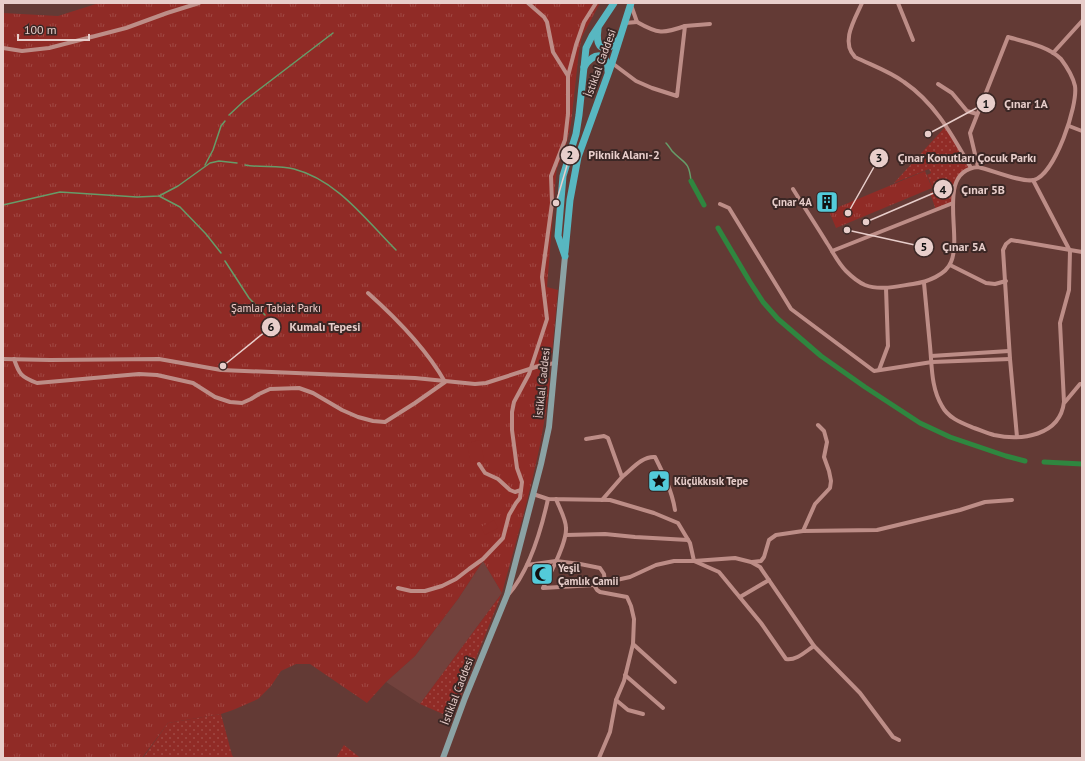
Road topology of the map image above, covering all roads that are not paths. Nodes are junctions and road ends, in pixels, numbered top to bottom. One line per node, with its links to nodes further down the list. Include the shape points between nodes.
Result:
1 (199, 3): 16 (street, via 126,28 50,48 22,51)
2 (528, 3): 21 (street, via 547,22 553,52)
3 (596, 3): 21 (street, via 584,22)
4 (614, 3): 13 (main road, İstiklal Caddesi)
5 (631, 3): 9 (street); 10 (main road, İstiklal Caddesi)
6 (862, 3): 27 (street, via 848,40 852,54 902,80 920,94 938,113)
7 (898, 3): 15 (street)
8 (1082, 21): 17 (street)
9 (637, 22): 10 (street); 12 (street, via 665,33)
10 (625, 23): 14 (main road, İstiklal Caddesi)
11 (710, 24): 12 (street)
12 (686, 26): 18 (street, via 677,96 641,83)
13 (598, 28): 14 (main road, via 598,42 604,49); 19 (main road, İstiklal Caddesi, via 586,48)
14 (621, 38): 18 (main road, İstiklal Caddesi)
15 (913, 40)
16 (3, 48)
17 (1053, 53): 23 (street, via 1008,37); 24 (street, via 1066,67 1075,86 1074,108)
18 (612, 63): 20 (main road, İstiklal Caddesi)
19 (584, 68): 20 (main road, via 588,60 601,56 607,62); 35 (main road, İstiklal Caddesi, via 576,134 563,176 558,236)
20 (608, 75): 35 (main road, İstiklal Caddesi, via 578,156)
21 (568, 76): 48 (street, via 568,123 565,140 552,176 552,204 542,277 547,318)
22 (938, 84): 23 (street, via 952,93 967,111)
23 (977, 114): 26 (street, via 970,133)
24 (1069, 126): 25 (street); 28 (street, via 1050,166)
25 (1082, 131)
26 (978, 167): 27 (street); 28 (street, via 1024,180)
27 (971, 168): 30 (street, via 959,177 955,184)
28 (1033, 180): 33 (street)
29 (793, 189): 32 (street)
30 (952, 203): 32 (street); 36 (street, via 955,242)
31 (720, 204): 49 (street, via 728,208 791,309 874,371)
32 (832, 251): 39 (street, via 845,270 858,281 865,285)
33 (1070, 251): 34 (street); 37 (street, via 1011,240 1003,250); 52 (street, via 1069,290 1060,323)
34 (1082, 252)
35 (565, 256): 47 (main road, İstiklal Caddesi)
36 (950, 265): 37 (street, via 986,283); 38 (street)
37 (1006, 282): 41 (street)
38 (924, 283): 39 (street); 42 (street)
39 (886, 288): 49 (street, via 888,346)
40 (368, 293): 50 (street, via 424,351 438,368)
41 (1009, 351): 42 (street); 45 (street)
42 (931, 356): 46 (street)
43 (3, 358): 44 (street)
44 (14, 359): 50 (street, via 159,359 221,370 416,378); 50 (street, via 24,379 37,383 139,374 156,375 193,383 215,397 242,403 270,389 299,388 342,410 373,421 385,422)
45 (1010, 359): 46 (street); 54 (street)
46 (932, 362): 49 (street); 54 (street, via 936,392 949,415 993,435)
47 (556, 363): 48 (street); 59 (main road, İstiklal Caddesi, via 549,427)
48 (530, 368): 50 (street, via 486,383); 58 (street, via 512,412)
49 (880, 370)
50 (445, 382)
51 (1082, 384): 52 (street)
52 (1064, 402): 54 (street, via 1054,423 1043,432)
53 (818, 425): 65 (street, via 824,431 827,442 824,457 831,481 830,488 815,504)
54 (1017, 437)
55 (586, 439): 57 (street, via 604,436 608,438)
56 (479, 464): 58 (street, via 485,473 510,490)
57 (622, 477): 62 (street); 64 (street, via 640,461 655,458 666,477)
58 (521, 490): 75 (street, via 520,498 509,515 503,538 483,559 442,586 425,591)
59 (533, 494): 60 (street); 76 (main road, İstiklal Caddesi)
60 (548, 499): 61 (street); 71 (street)
61 (556, 499): 62 (street); 66 (street, via 566,527)
62 (602, 500): 67 (street, via 654,513 678,524)
63 (1012, 500): 65 (street, via 985,502 877,530)
64 (675, 510)
65 (803, 531): 70 (street, via 776,535 769,540 761,561)
66 (566, 535): 67 (street, via 605,534); 68 (street)
67 (688, 540): 69 (street)
68 (556, 561): 71 (street); 73 (street, via 600,568); 74 (street, via 543,588)
69 (694, 561): 70 (street, via 735,558); 73 (street, via 674,560 630,578); 77 (street, via 719,572)
70 (751, 562): 72 (street, via 760,567)
71 (527, 565): 76 (street)
72 (769, 580): 77 (street); 79 (street)
73 (606, 583): 74 (street)
74 (594, 585): 78 (street, via 600,592 627,597 634,619)
75 (398, 588)
76 (507, 595): 86 (main road, İstiklal Caddesi)
77 (740, 597): 79 (street, via 786,659 795,658)
78 (633, 644): 80 (street); 81 (street)
79 (814, 646): 85 (street, via 860,693 893,737)
80 (625, 675): 82 (street); 83 (street)
81 (675, 682)
82 (616, 700): 84 (street, via 628,710); 87 (street, via 610,732)
83 (664, 708)
84 (643, 714)
85 (898, 740)
86 (443, 758)
87 (599, 758)

